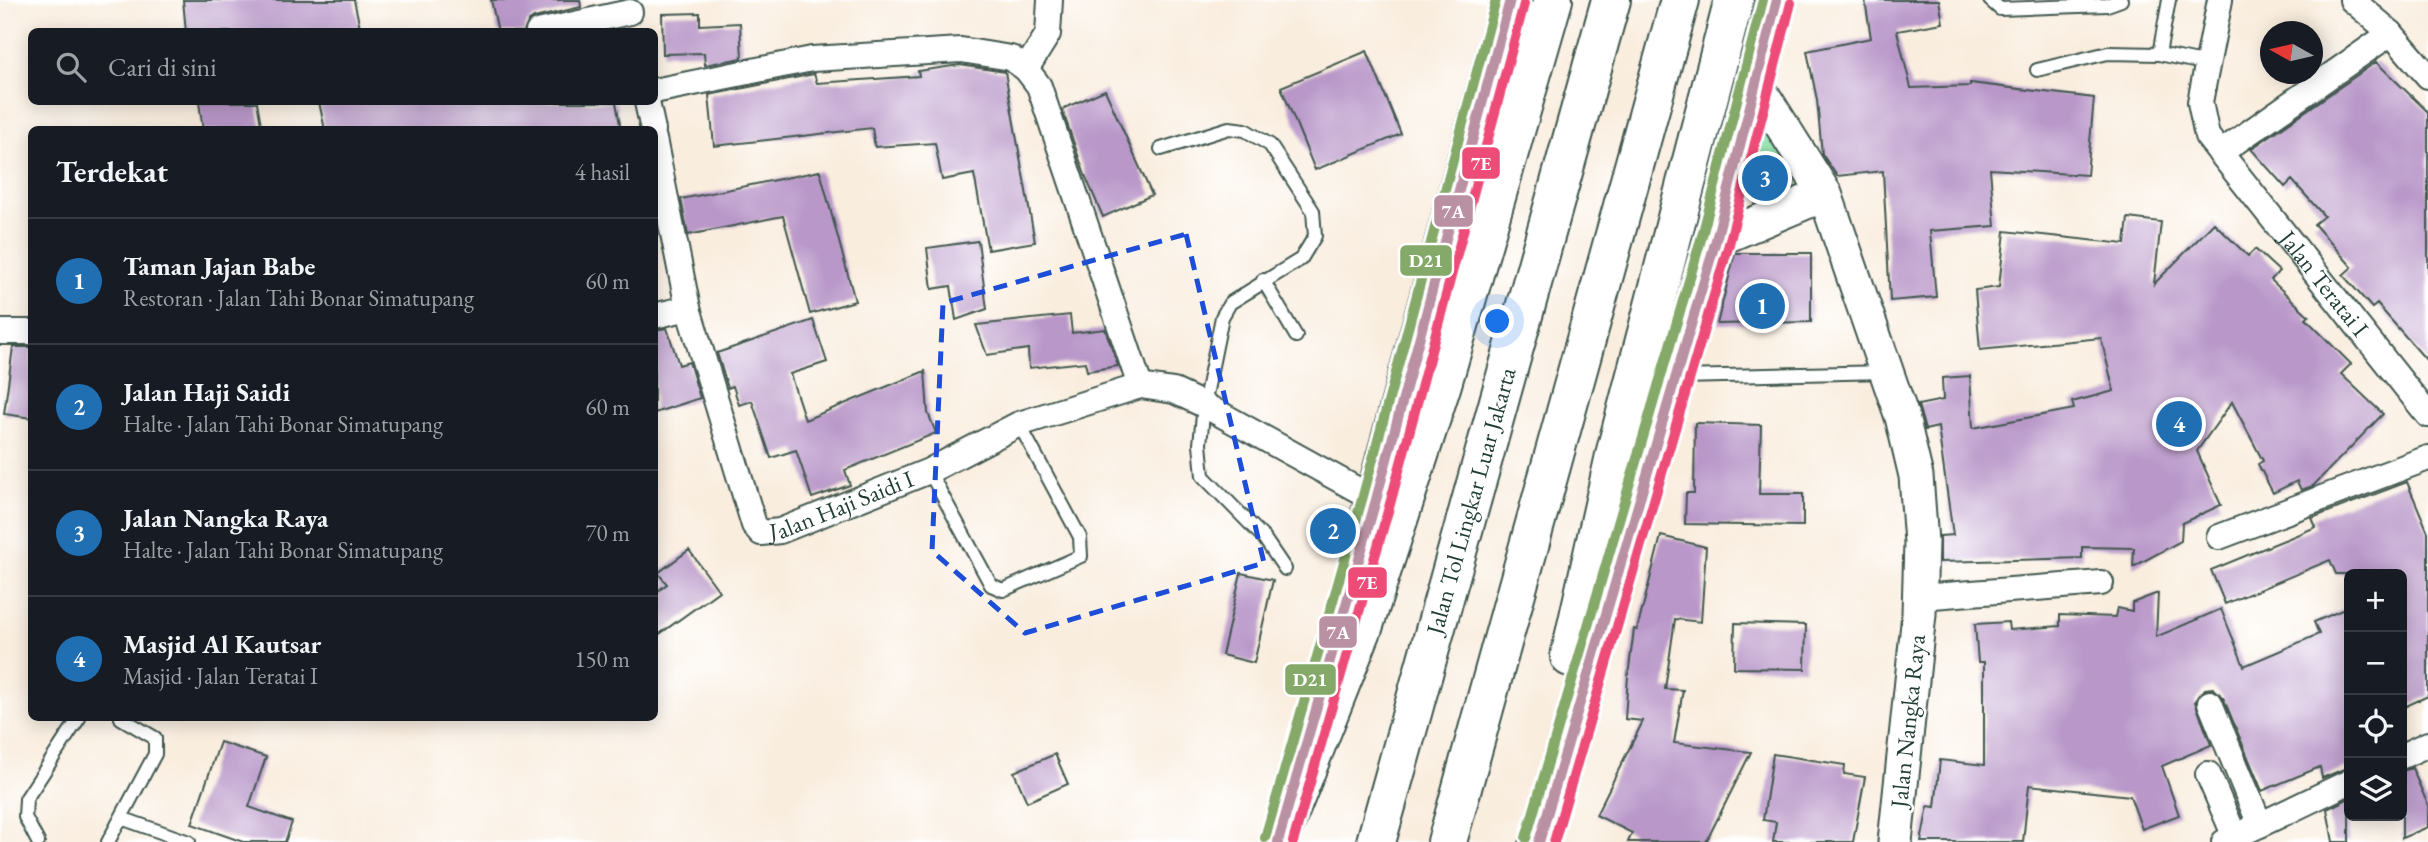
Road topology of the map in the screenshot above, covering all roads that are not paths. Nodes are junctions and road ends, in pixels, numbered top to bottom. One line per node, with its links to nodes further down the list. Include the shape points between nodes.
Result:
1 (1050, 0): 19 (street, via 1048,34)
2 (1510, 0): 45 (highway)
3 (1553, 0): 59 (highway, via 1442,384 1368,613)
4 (1611, 0): 64 (highway, Jalan Tol Lingkar Luar Jakarta)
5 (1680, 0): 65 (highway)
6 (1734, 0): 66 (highway, via 1595,542)
7 (1777, 0): 8 (lane); 22 (highway)
8 (1784, 0)
9 (1990, 0): 10 (lane, via 2000,9 2107,5)
10 (2121, 0)
11 (2169, 0): 17 (lane)
12 (2220, 0): 18 (street, Jalan Teratai I)
13 (2352, 0): 16 (street)
14 (630, 14): 15 (street)
15 (558, 28)
16 (2391, 33): 21 (street); 27 (street)
17 (2159, 54): 18 (lane); 20 (lane, via 2108,52)
18 (2208, 64): 27 (street, Jalan Teratai I, via 2201,119)
19 (1026, 69): 23 (street, via 1011,58 961,50 811,59); 39 (street, via 1039,86)
20 (2037, 70)
21 (2428, 76)
22 (1757, 86): 29 (street, Jalan Nangka Raya); 30 (highway)
23 (658, 90)
24 (648, 105): 25 (street)
25 (652, 126)
26 (1161, 149): 31 (lane, via 1229,128 1245,130 1270,145 1308,202 1316,224 1315,236 1301,259)
27 (2220, 153): 41 (street, Jalan Teratai I)
28 (658, 159): 32 (street)
29 (1825, 194): 30 (street); 37 (street, Jalan Nangka Raya)
30 (1716, 240): 38 (highway)
31 (1263, 280): 36 (lane); 40 (lane, via 1230,303 1222,317)
32 (688, 308): 33 (street); 44 (street, Jalan Haji Saidi I, via 757,530 780,531)
33 (658, 315)
34 (0, 332): 35 (street)
35 (28, 332)
36 (1296, 336)
37 (1886, 372): 38 (lane); 49 (street, Jalan Nangka Raya, via 1916,476 1922,542)
38 (1676, 377): 66 (highway)
39 (1140, 386): 40 (street, via 1174,391); 42 (street, Jalan Haji Saidi I)
40 (1204, 405): 45 (street); 47 (lane, via 1203,477 1264,538)
41 (2428, 415)
42 (1019, 424): 44 (street, Jalan Haji Saidi I); 44 (lane, via 1080,537 1081,556 1003,590 990,585)
43 (2428, 458): 46 (street)
44 (929, 471)
45 (1376, 500): 59 (highway)
46 (2219, 537)
47 (1284, 569)
48 (2101, 583): 49 (street)
49 (1920, 597): 67 (street, Jalan Nangka Raya)
50 (2210, 703): 58 (street)
51 (77, 721): 61 (lane, via 26,799 25,817)
52 (126, 721): 57 (lane, via 155,737 155,754)
53 (2428, 744): 54 (street)
54 (2407, 754)
55 (2208, 774): 60 (street)
56 (2344, 784): 58 (street)
57 (121, 818): 62 (lane); 63 (lane)
58 (2260, 825): 60 (street)
59 (1280, 837)
60 (2229, 839)
61 (38, 842)
62 (108, 842)
63 (189, 842)
64 (1376, 842)
65 (1447, 842)
66 (1536, 842)
67 (1895, 842)

